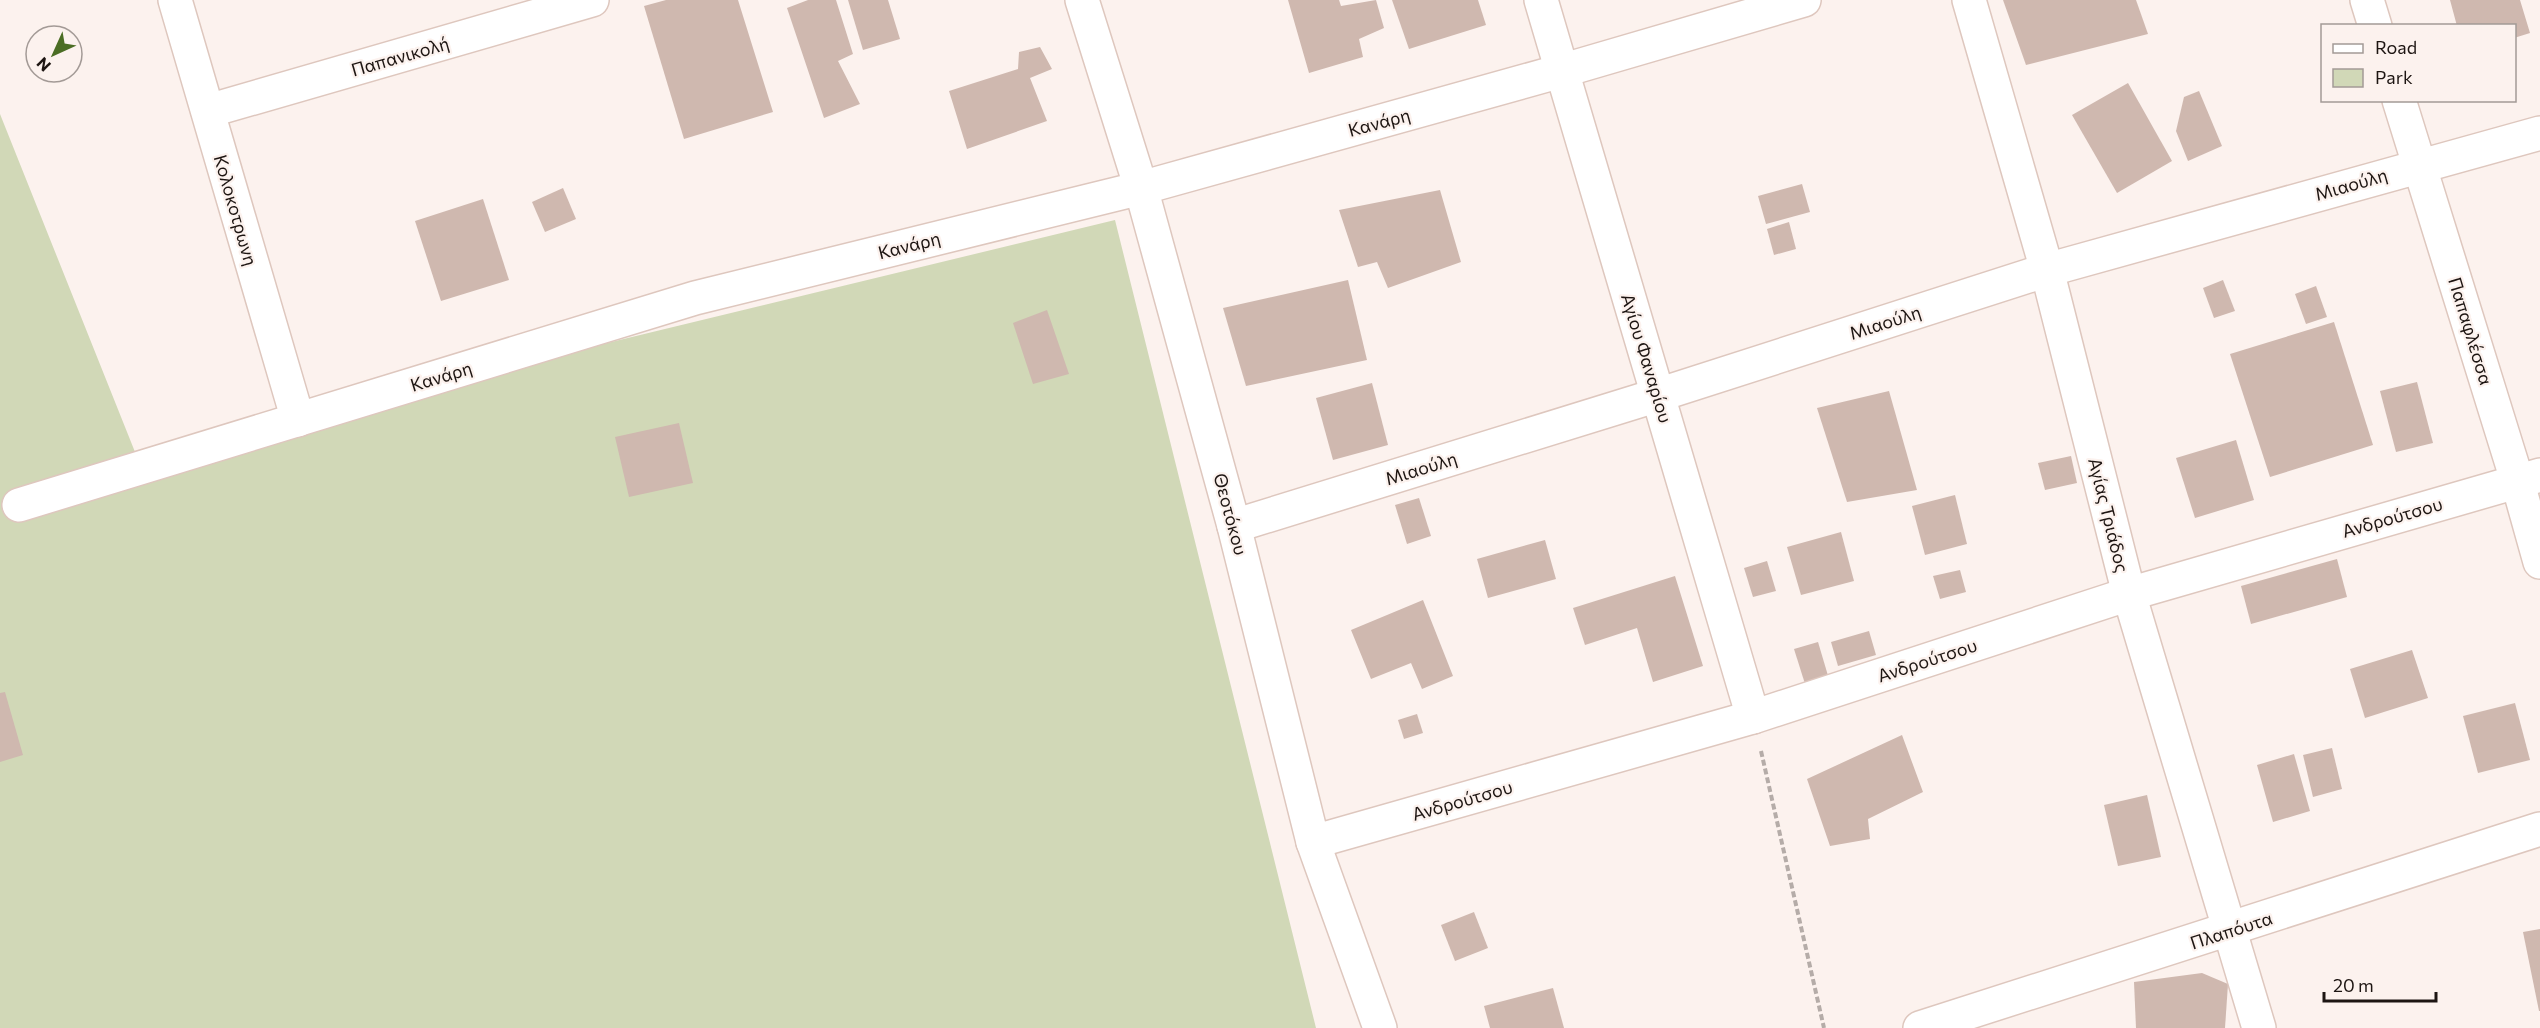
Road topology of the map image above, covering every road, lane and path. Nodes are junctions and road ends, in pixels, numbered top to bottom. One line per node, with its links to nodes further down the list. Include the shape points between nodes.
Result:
1 (176, 0): 11 (street, Κολοκοτρωνη)
2 (592, 0): 11 (street, Παπανικολή)
3 (1082, 0): 14 (street, Θεοτόκου)
4 (1541, 0): 9 (street, Αγίου Φαναρίου)
5 (1804, 0): 9 (street, Κανάρη)
6 (1969, 0): 15 (street, Αγίας Τριάδος)
7 (2367, 0): 8 (street)
8 (2374, 24)
9 (1561, 71): 14 (street, Κανάρη); 16 (street, Αγίου Φαναρίου)
10 (2400, 102): 13 (street, Παπαφλέσσα)
11 (208, 111): 17 (street, Κολοκοτρωνη)
12 (2540, 133): 13 (street, Μιαούλη)
13 (2420, 165): 15 (street, Μιαούλη); 18 (street, Παπαφλέσσα)
14 (1141, 188): 17 (street, Κανάρη, via 695,298); 20 (street, Θεοτόκου)
15 (2048, 270): 16 (street, Μιαούλη); 22 (street, Αγίας Τριάδος)
16 (1658, 395): 20 (street, Μιαούλη); 23 (street, Αγίου Φαναρίου)
17 (298, 420): 19 (street, Κανάρη)
18 (2529, 477): 21 (street, Παπαφλέσσα); 22 (street, Ανδρούτσου)
19 (19, 505)
20 (1234, 526): 25 (street, Θεοτόκου)
21 (2540, 562)
22 (2129, 594): 23 (street, Ανδρούτσου); 26 (street, Αγίας Τριάδος)
23 (1754, 717): 25 (street, Ανδρούτσου); 28 (path)
24 (2540, 829): 26 (street, Πλαπόυτα)
25 (1313, 842): 27 (street, Θεοτόκου)
26 (2230, 930): 29 (street, Πλαπόυτα); 30 (street, Αγίας Τριάδος)
27 (1380, 1028)
28 (1824, 1028)
29 (1920, 1028)
30 (2259, 1028)

